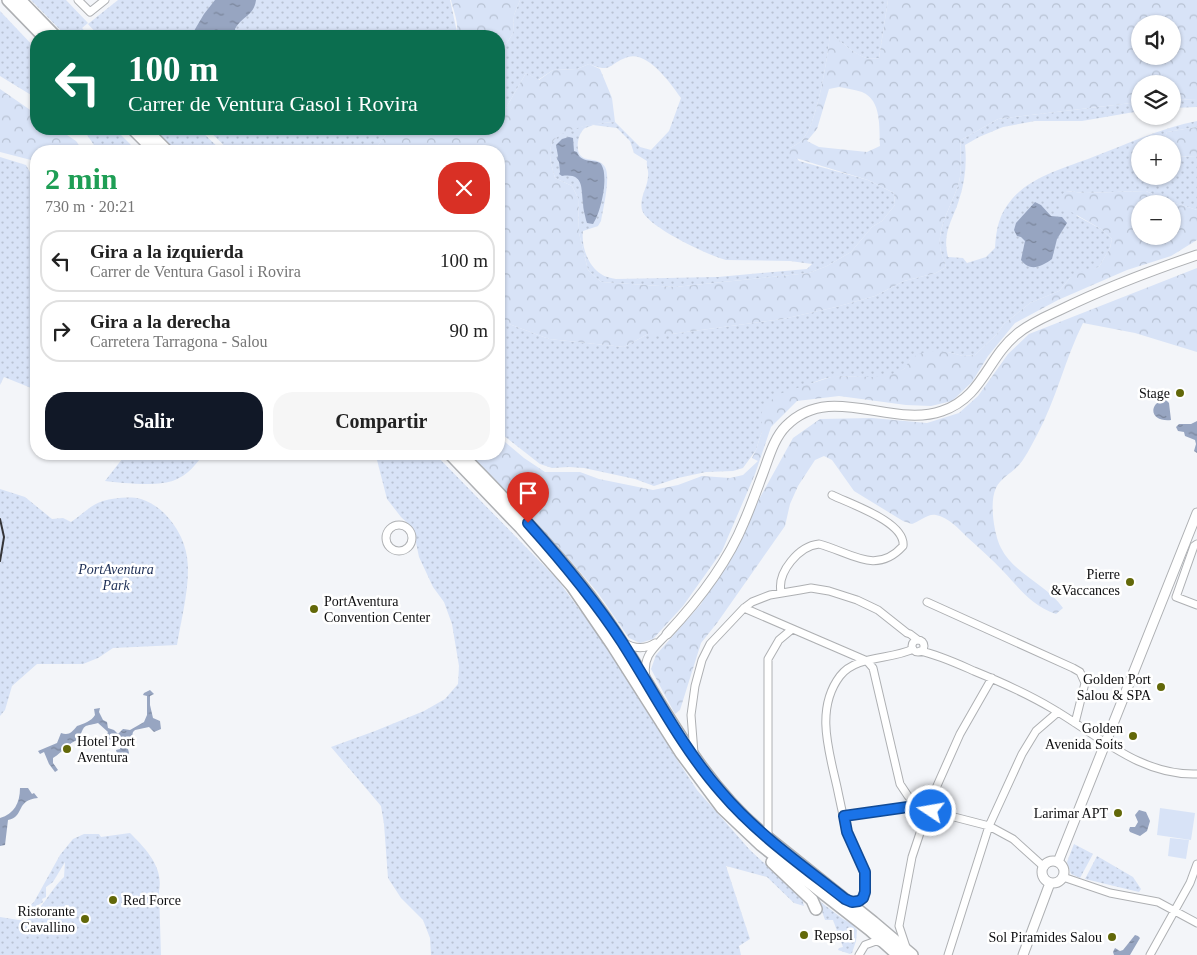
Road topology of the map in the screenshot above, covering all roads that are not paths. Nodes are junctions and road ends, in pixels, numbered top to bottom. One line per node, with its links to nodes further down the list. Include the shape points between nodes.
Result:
1 (8, 0): 5 (main road)
2 (20, 0): 6 (main road)
3 (78, 0): 4 (street, via 90,12)
4 (105, 0)
5 (37, 30)
6 (49, 30)
7 (139, 135): 9 (main road)
8 (151, 135): 10 (main road)
9 (149, 145)
10 (161, 145)
11 (1197, 255): 25 (street, via 1109,287 1023,329 1007,344 975,389 964,400 943,411 908,415 831,405 804,412 793,419 778,437 732,548 706,588)
12 (456, 460): 39 (main road, via 572,586 614,646 680,753)
13 (467, 460): 26 (main road, via 572,572)
14 (832, 495): 18 (street, via 882,518 901,536 903,546 888,559 878,562 812,545 800,551 790,565 780,586)
15 (1197, 513): 16 (street)
16 (1186, 540): 17 (street); 19 (street)
17 (1197, 543): 20 (street)
18 (781, 592): 23 (street, via 759,598); 27 (street, via 811,588 843,595 878,610 910,634)
19 (1165, 593): 20 (street); 35 (street)
20 (1176, 597): 22 (street)
21 (927, 602): 33 (street, via 1080,672 1085,683)
22 (1197, 605)
23 (744, 608): 24 (street); 32 (street, via 710,644 702,660 695,686)
24 (791, 630): 28 (street); 43 (street, via 779,640 768,659)
25 (667, 634): 26 (street, via 641,649); 30 (street, via 647,658)
26 (621, 640): 30 (main road)
27 (918, 646): 28 (street); 29 (street)
28 (867, 661): 38 (street, via 873,668 900,784); 41 (street, via 849,667 839,677 825,716 826,736)
29 (992, 678): 31 (street); 40 (street, via 960,734)
30 (647, 682): 34 (main road)
31 (1058, 712): 33 (street); 42 (street, via 1036,731 1022,754)
32 (692, 722): 34 (street, via 687,731); 36 (street)
33 (1075, 723): 35 (street)
34 (677, 731): 36 (main road)
35 (1105, 743): 37 (street, via 1146,764 1173,773); 44 (street)
36 (695, 759): 43 (main road, via 740,814)
37 (1197, 774)
38 (916, 805): 40 (street); 41 (street)
39 (722, 808): 50 (main road, via 735,826 812,900); 53 (main road, via 760,845)
40 (928, 810): 42 (street); 54 (street, via 912,857 899,926)
41 (844, 816): 49 (street, via 847,832 865,872 863,898 852,902)
42 (989, 826): 46 (street, via 1013,839); 56 (street)
43 (768, 838): 49 (main road)
44 (1058, 862): 46 (street); 47 (street, via 1063,867)
45 (1197, 864): 51 (street)
46 (1044, 866): 48 (street, via 1043,876)
47 (1063, 877): 48 (street, via 1056,883); 51 (street, via 1110,893 1158,902)
48 (1050, 883): 57 (street)
49 (845, 899): 54 (main road)
50 (816, 908)
51 (1175, 910): 52 (street); 58 (street)
52 (1197, 923)
53 (887, 945): 54 (main road); 55 (street, via 870,942)
54 (907, 954)
55 (859, 955)
56 (948, 955)
57 (1023, 955)
58 (1150, 955)

